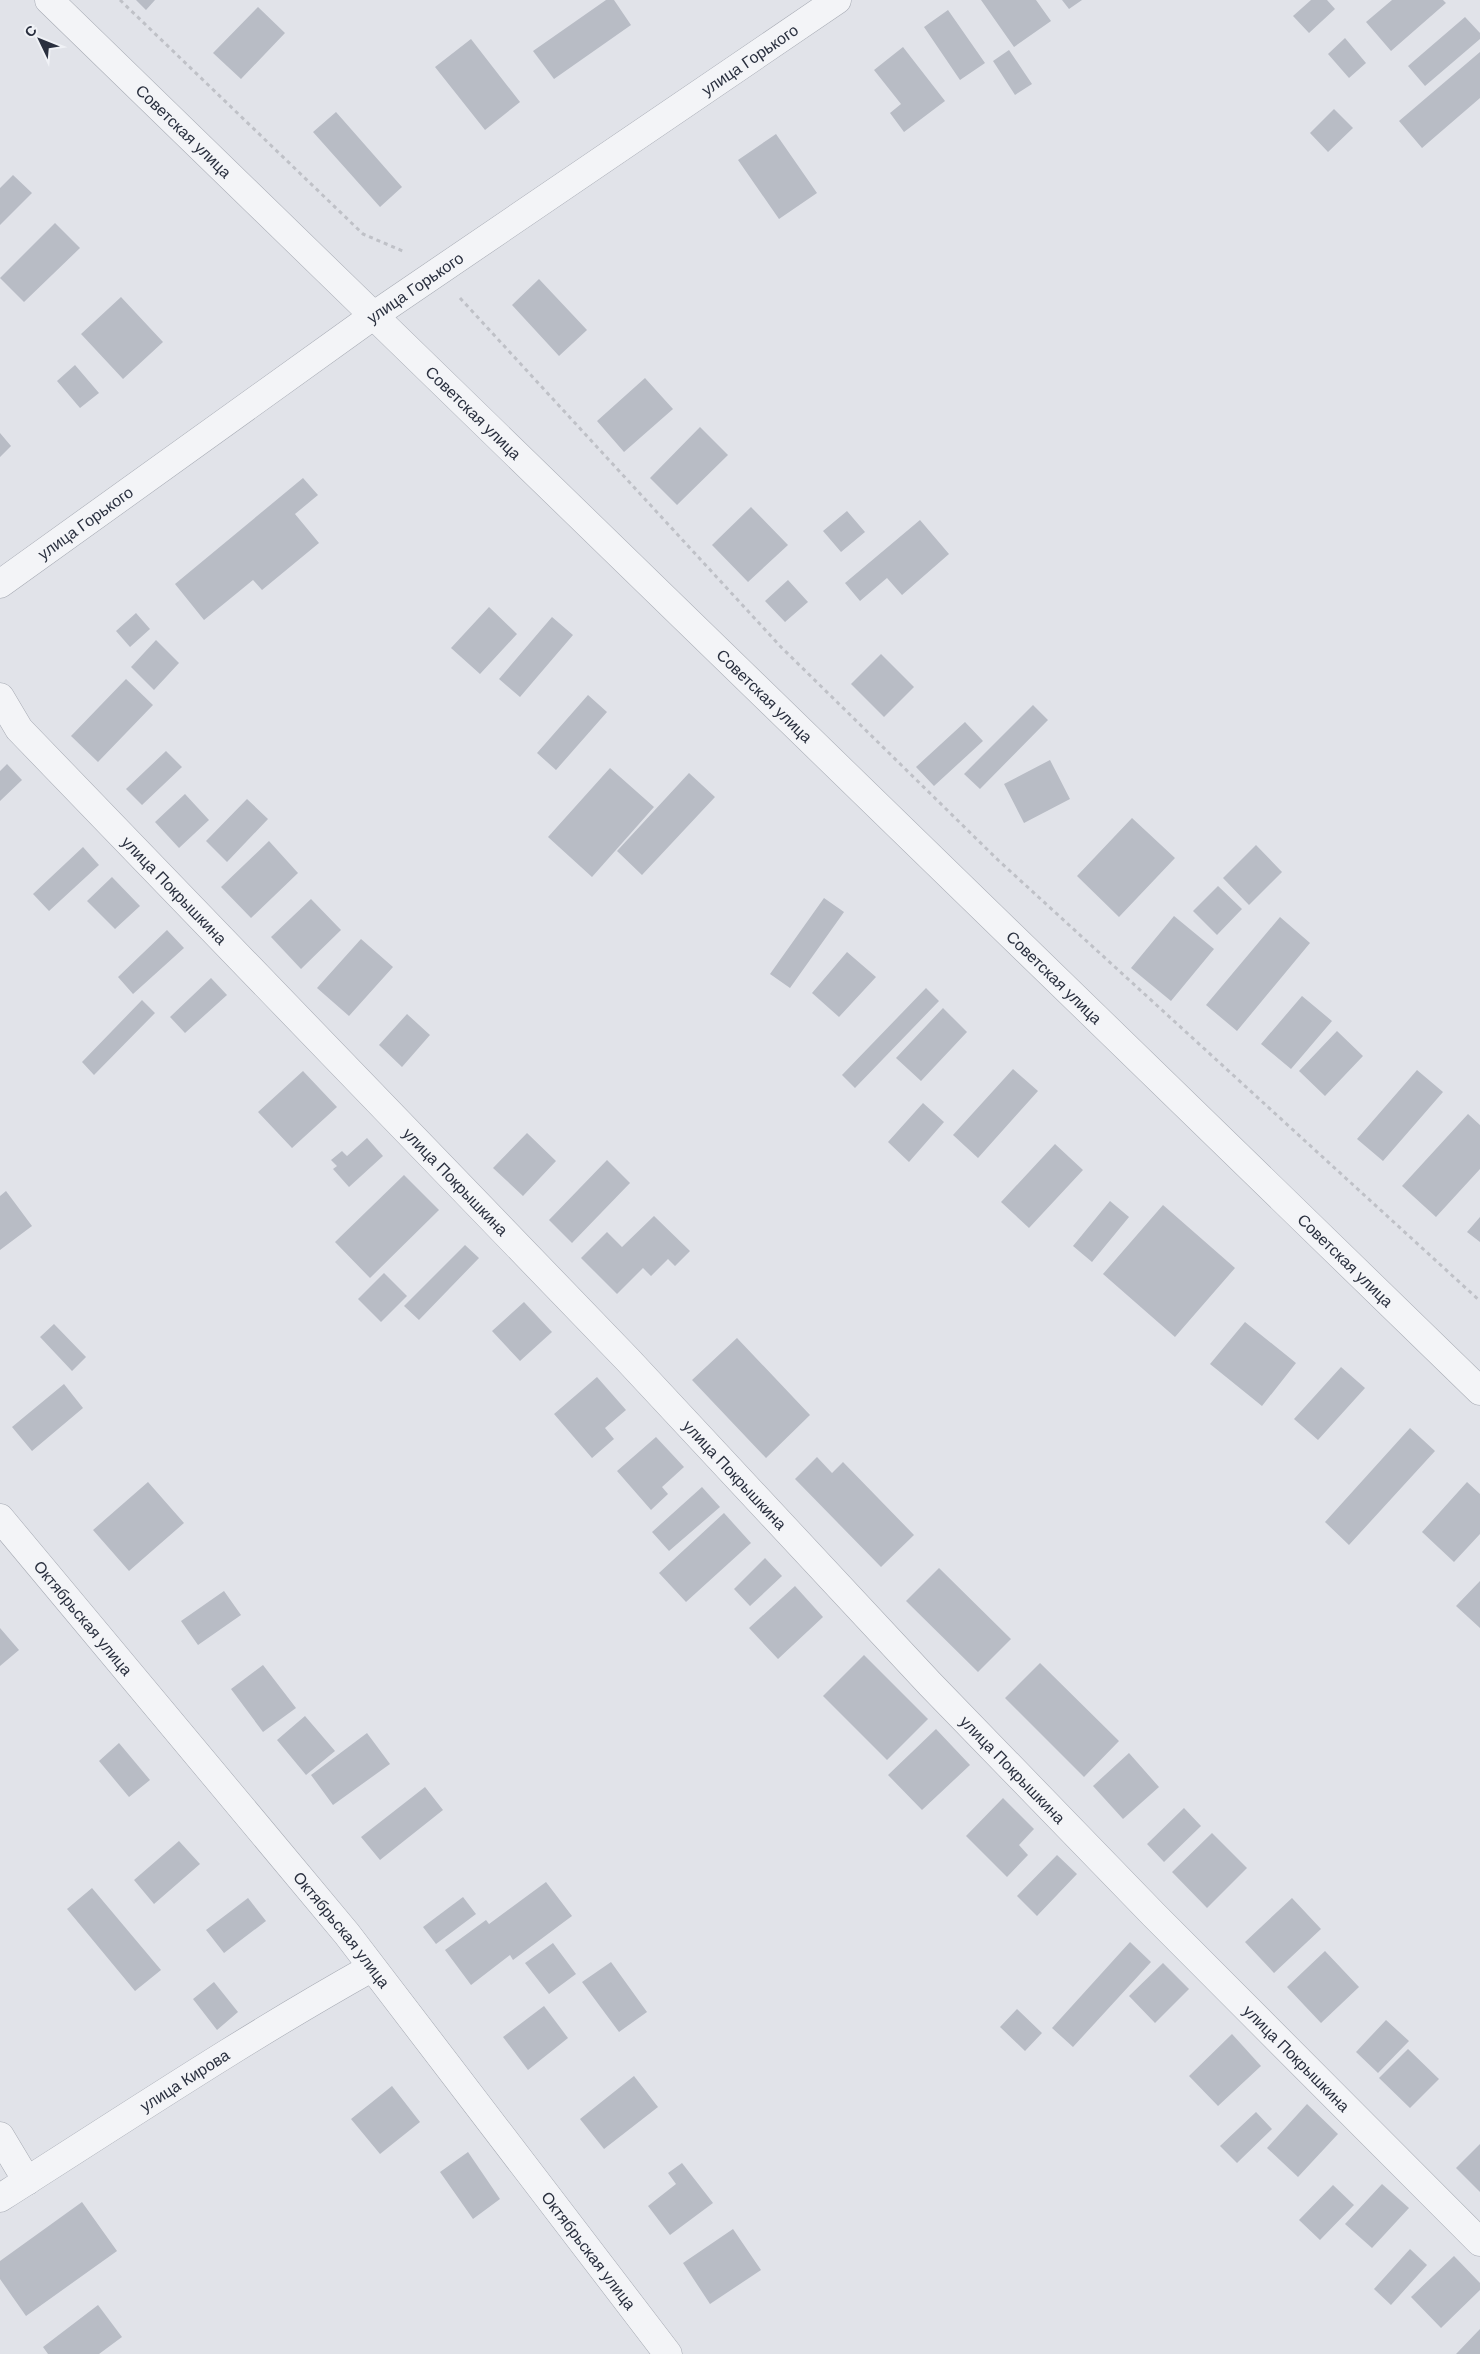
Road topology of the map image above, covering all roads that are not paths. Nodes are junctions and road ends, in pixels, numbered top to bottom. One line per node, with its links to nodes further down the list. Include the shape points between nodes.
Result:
1 (49, 0): 3 (street, Советская улица)
2 (837, 0): 3 (street, улица Горького)
3 (373, 316): 4 (street, улица Горького); 6 (street, Советская улица)
4 (0, 584)
5 (0, 697): 12 (street, улица Покрышкина, via 19,729 628,1360 930,1684 1154,1915)
6 (1480, 1391)
7 (0, 1518): 8 (street, Октябрьская улица, via 341,1927)
8 (371, 1968): 10 (street, улица Кирова, via 170,2089); 13 (street, Октябрьская улица)
9 (0, 2136): 10 (street)
10 (27, 2181): 11 (street, улица Кирова)
11 (0, 2198)
12 (1480, 2242)
13 (668, 2354)

